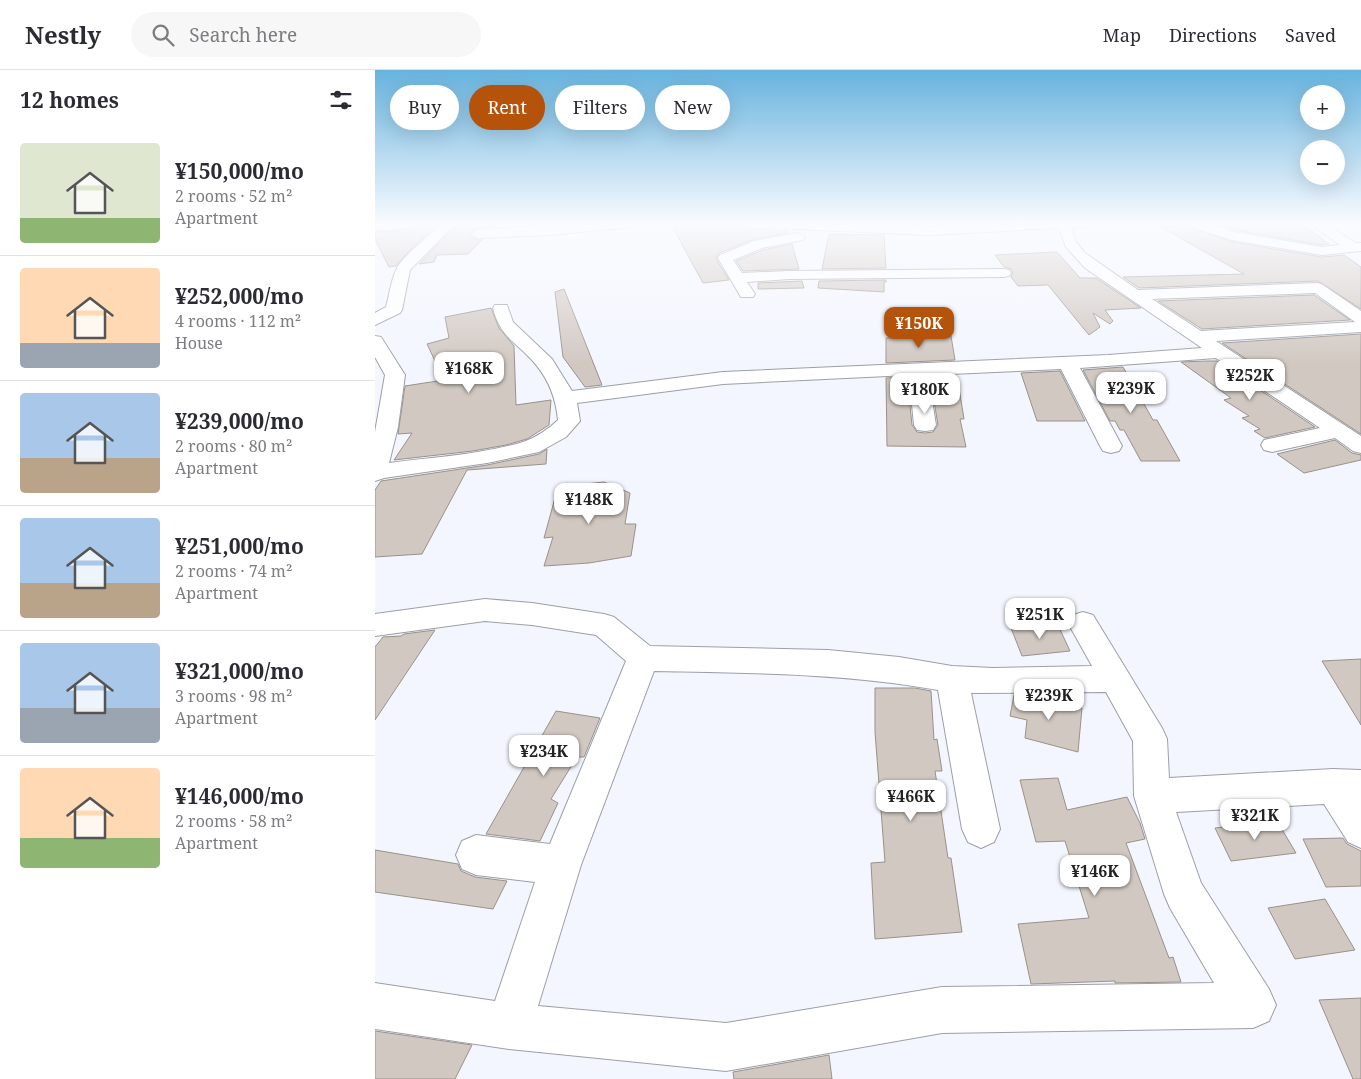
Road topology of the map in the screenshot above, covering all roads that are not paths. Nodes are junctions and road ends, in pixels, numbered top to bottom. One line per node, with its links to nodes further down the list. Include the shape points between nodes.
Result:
1 (403, 270): 12 (street, via 390,295 394,310)
2 (733, 270): 7 (street)
3 (943, 270): 6 (street)
4 (1099, 270): 9 (street)
5 (1004, 273): 6 (street)
6 (944, 274): 7 (street)
7 (738, 278): 8 (street)
8 (747, 294)
9 (1133, 295): 11 (street, via 1318,288); 14 (street)
10 (501, 308): 19 (street, via 505,323 545,363)
11 (1361, 319)
12 (375, 320)
13 (1361, 327): 14 (street)
14 (1196, 337): 16 (street)
15 (375, 341): 25 (street, via 395,375)
16 (1219, 352): 17 (street); 22 (street)
17 (1068, 363): 18 (street); 21 (street, via 1107,438)
18 (918, 370): 19 (street, via 723,378); 20 (street)
19 (566, 398): 25 (street, via 569,421 558,432 531,447)
20 (925, 425)
21 (1079, 431)
22 (1339, 431): 23 (street); 24 (street)
23 (1272, 445)
24 (1361, 446)
25 (376, 470)
26 (1083, 623): 30 (street)
27 (375, 624): 28 (street, via 485,610 532,614 604,625)
28 (643, 658): 29 (street, via 828,663); 36 (street)
29 (952, 678): 30 (street, via 993,681); 33 (street)
30 (1115, 679): 32 (street, via 1150,740)
31 (1347, 786): 32 (street); 34 (street)
32 (1152, 796): 38 (street, via 1184,894 1253,1005 942,1010 725,1047)
33 (981, 829)
34 (1361, 829)
35 (476, 856): 36 (street)
36 (561, 865): 38 (street)
37 (375, 1006): 38 (street)
38 (509, 1026)

